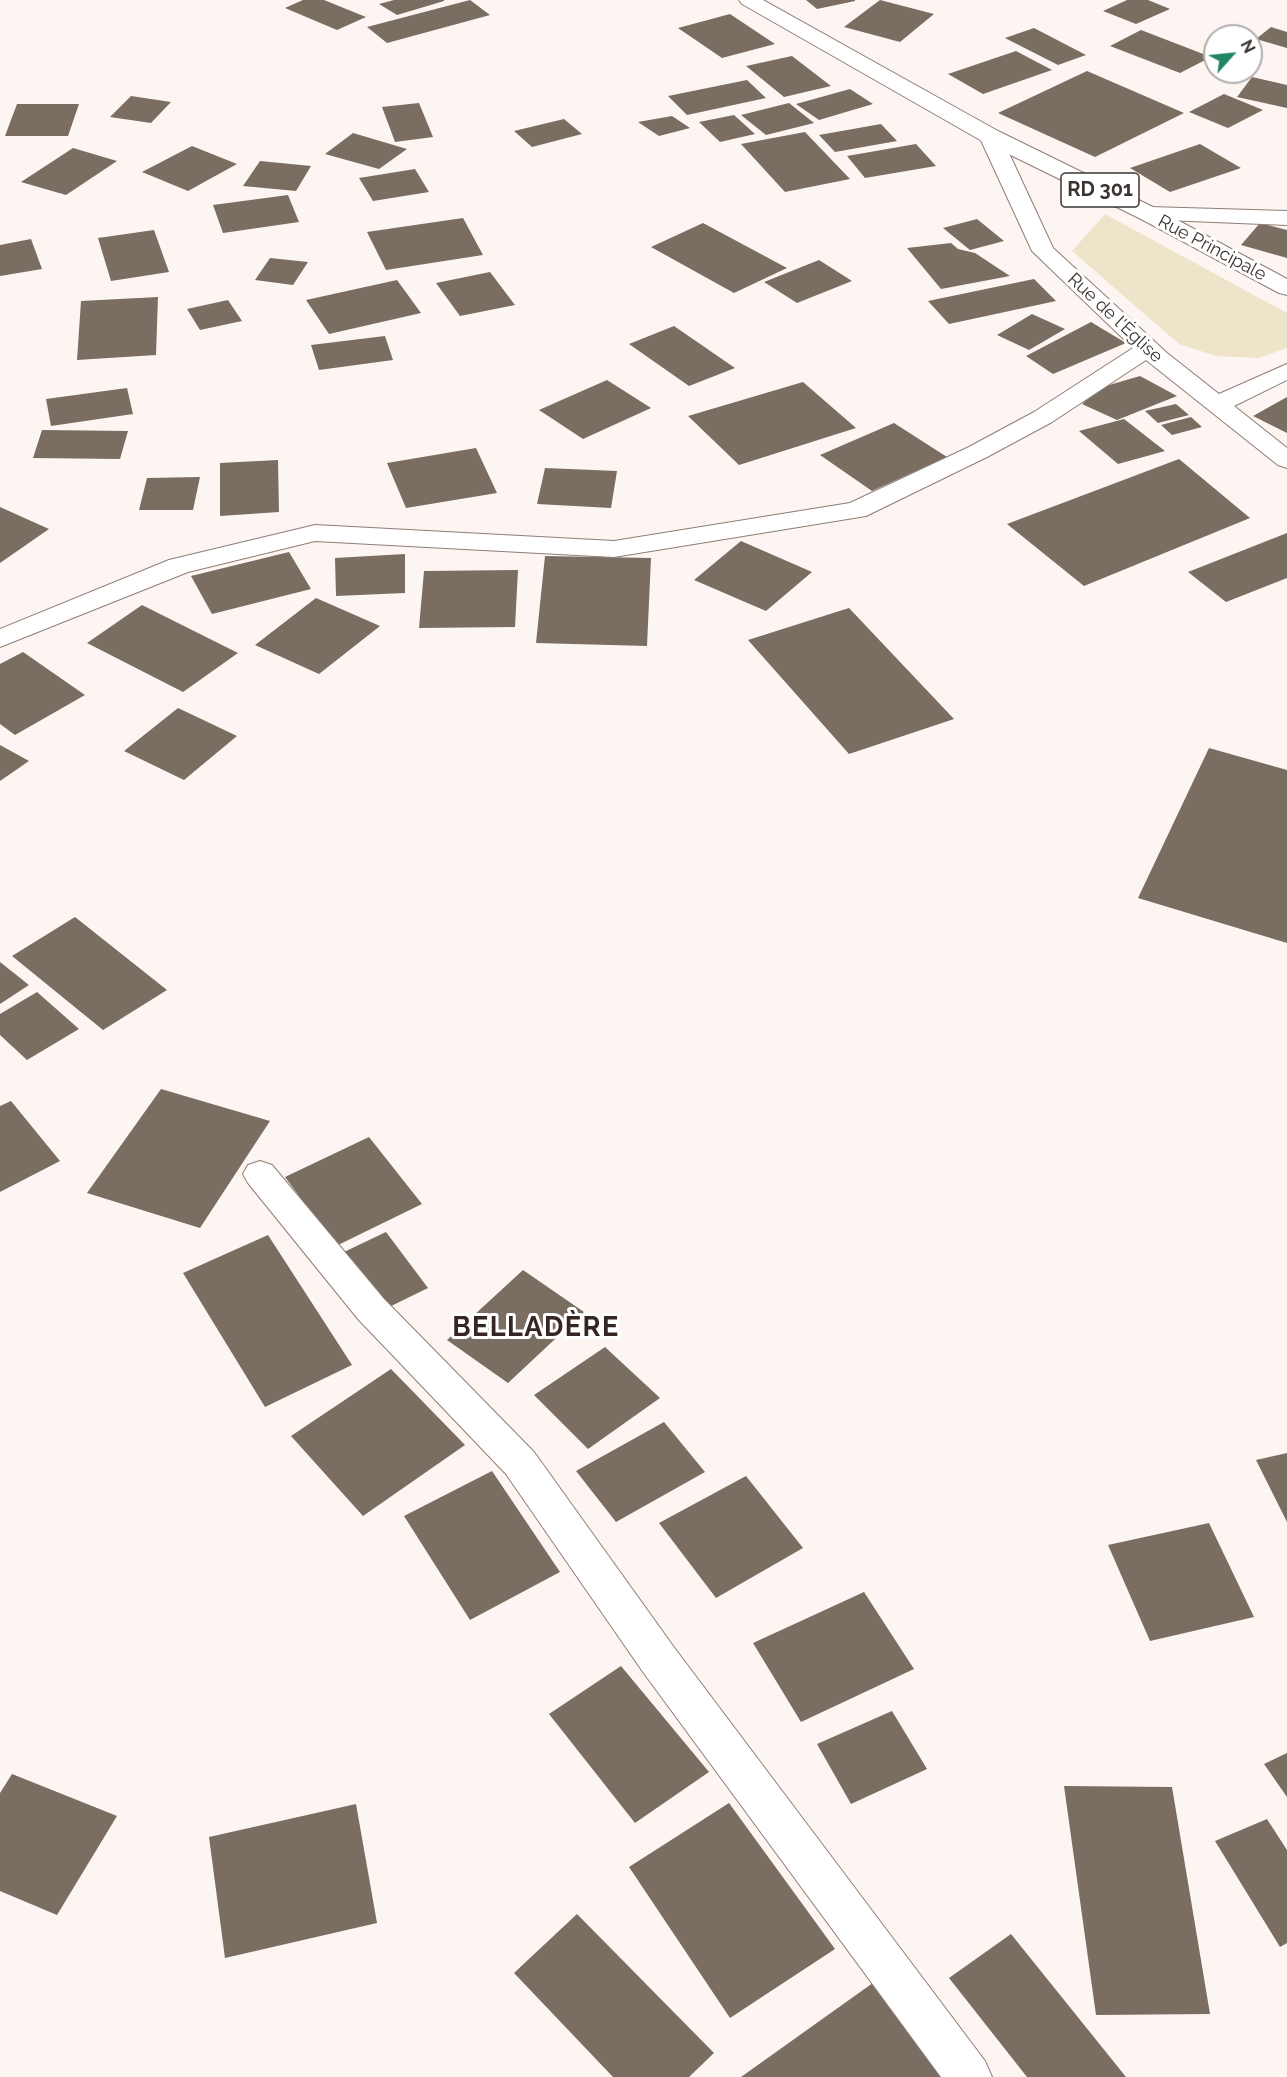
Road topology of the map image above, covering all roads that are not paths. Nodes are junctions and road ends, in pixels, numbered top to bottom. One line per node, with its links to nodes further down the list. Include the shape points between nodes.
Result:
1 (749, 0): 2 (street, Rue Principale / RD 301)
2 (990, 136): 3 (street, Rue Principale / RD 301); 6 (street, Rue de l'Église, via 1043,251)
3 (1149, 214): 4 (street); 5 (street, Rue Principale / RD 301)
4 (1287, 219)
5 (1287, 288)
6 (1147, 349): 8 (street, Rue de l'Église); 10 (street, via 1043,417 857,510 614,549 315,533 179,566)
7 (1287, 371): 8 (street)
8 (1215, 405): 9 (street, Rue de l'Église)
9 (1287, 460)
10 (0, 639)
11 (260, 1174): 12 (street, via 371,1309 520,1463 658,1659)
12 (969, 2077)

